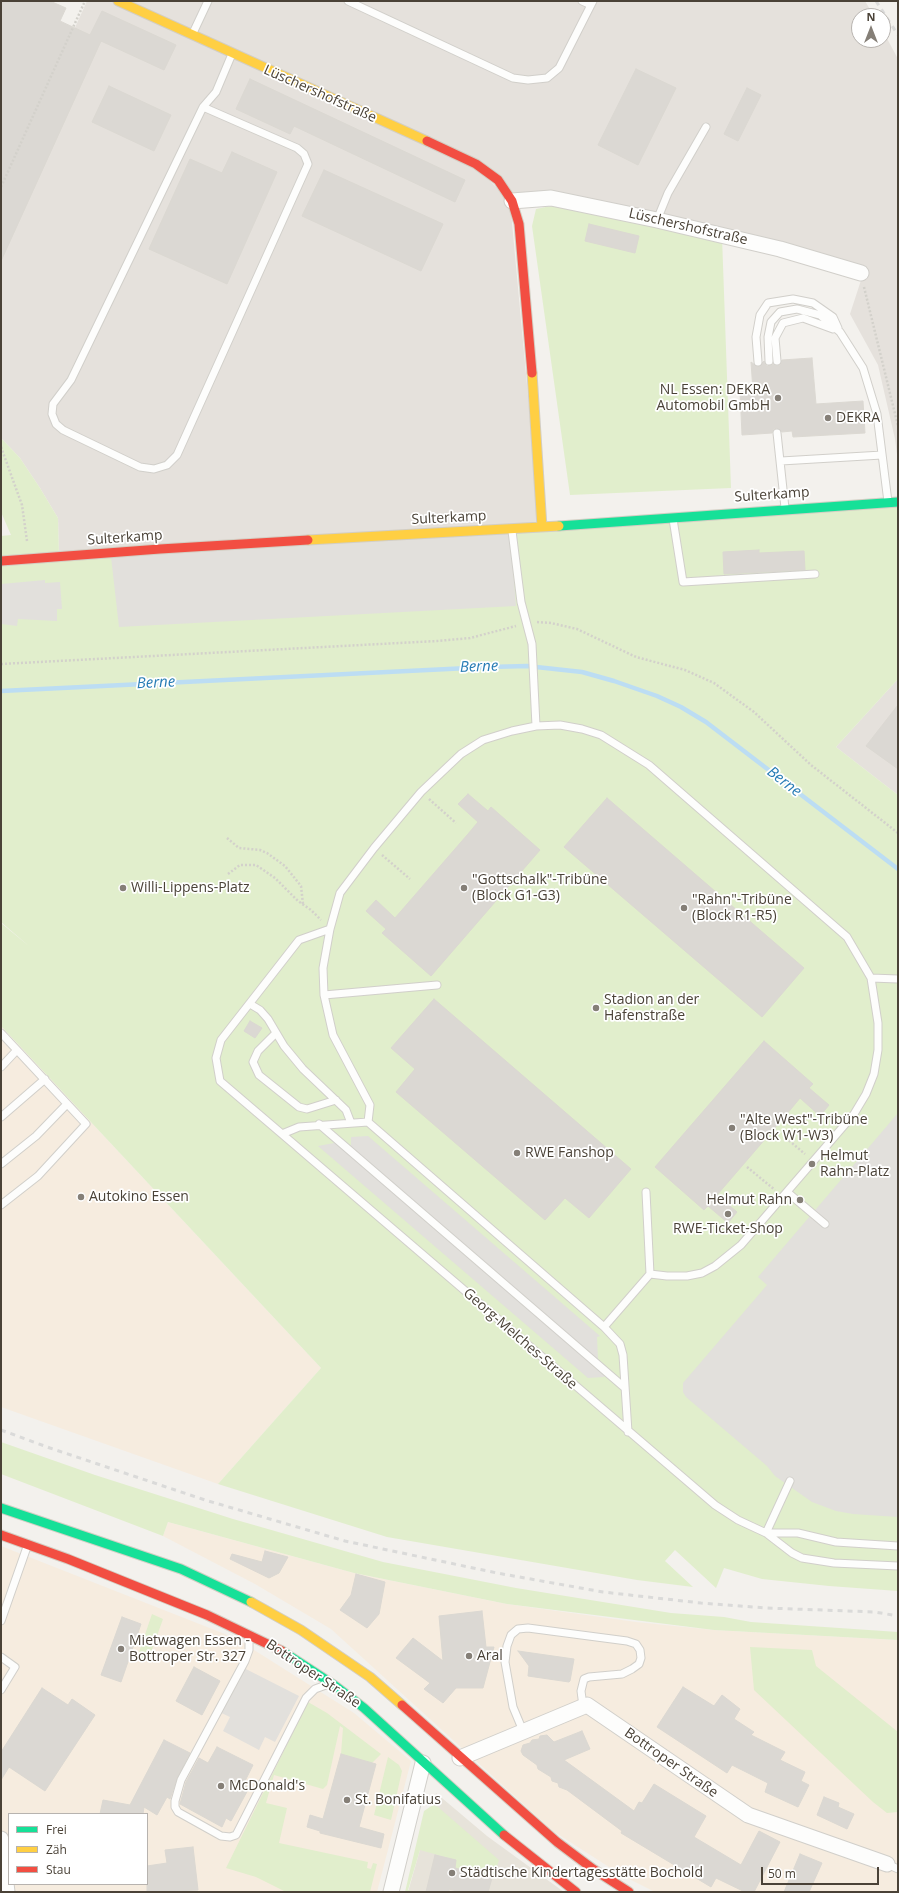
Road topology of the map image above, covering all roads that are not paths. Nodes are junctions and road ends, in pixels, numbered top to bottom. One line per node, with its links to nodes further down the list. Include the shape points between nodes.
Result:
1 (118, 1): 6 (street, Lüschershofstraße)
2 (208, 1): 6 (lane)
3 (348, 1): 5 (lane, via 513,78 528,80 547,78 559,68)
4 (582, 1): 5 (lane)
5 (592, 3)
6 (192, 35): 7 (street, Lüschershofstraße)
7 (232, 54): 8 (lane, via 216,92); 10 (street, Lüschershofstraße, via 476,164 498,180)
8 (203, 107): 8 (lane, via 296,148 304,154 308,164 177,455 167,465 154,469 140,466 63,430 56,424 52,414 53,404 71,380)
9 (706, 127): 11 (lane, via 668,193)
10 (512, 201): 11 (street, Lüschershofstraße, via 551,198); 24 (street, Lüschershofstraße, via 519,224 526,300)
11 (657, 220): 12 (street, Lüschershofstraße, via 780,249)
12 (861, 273)
13 (840, 332): 14 (lane, via 820,314 797,309 780,312 771,322 768,336); 15 (lane, via 803,318 783,323 775,338); 16 (lane, via 832,317 813,303 793,299 768,302 760,314 756,337); 18 (lane, via 863,368 877,414)
14 (769, 361)
15 (778, 361)
16 (758, 362)
17 (777, 432): 19 (lane)
18 (882, 455): 19 (lane); 20 (lane)
19 (781, 461): 22 (lane)
20 (888, 502): 21 (street, Sulterkamp); 22 (street, Sulterkamp)
21 (898, 502)
22 (786, 508): 23 (street, Sulterkamp)
23 (673, 516): 24 (street, Sulterkamp); 27 (lane, via 683,582)
24 (542, 527): 25 (street, Sulterkamp)
25 (512, 529): 26 (street, Sulterkamp); 28 (lane, via 521,602 532,644)
26 (1, 561)
27 (815, 574)
28 (536, 726): 29 (lane, via 483,740 462,754 421,792 340,893); 30 (lane, via 582,729 601,735 649,766 847,937)
29 (330, 929): 33 (lane, via 323,968); 34 (lane, Georg-Melches-Straße, via 300,940)
30 (871, 978): 31 (lane); 49 (lane, via 878,1023 878,1050 874,1074 854,1114)
31 (898, 979)
32 (438, 985): 33 (lane)
33 (324, 995): 43 (lane, via 334,1035 370,1105)
34 (250, 1004): 36 (lane, via 260,1010); 46 (lane, Georg-Melches-Straße, via 221,1040 216,1058 220,1081)
35 (1, 1033): 37 (lane)
36 (276, 1033): 40 (lane, via 303,1069); 40 (lane, via 258,1051 253,1062 260,1075 299,1107 307,1109)
37 (17, 1050): 38 (lane); 39 (lane)
38 (1, 1067)
39 (45, 1079): 41 (lane); 42 (lane)
40 (336, 1100): 44 (lane, via 346,1110)
41 (67, 1104): 47 (lane, via 36,1136); 50 (lane, via 86,1124 38,1176)
42 (1, 1117)
43 (368, 1122): 44 (lane); 53 (lane)
44 (351, 1123): 45 (lane)
45 (319, 1124): 46 (lane, via 299,1127); 54 (lane)
46 (282, 1134): 55 (lane, Georg-Melches-Straße)
47 (1, 1164)
48 (646, 1192): 52 (lane)
49 (787, 1192): 51 (lane); 52 (lane, via 741,1245 715,1266 702,1273 687,1276)
50 (1, 1205)
51 (826, 1224)
52 (650, 1274): 53 (lane)
53 (604, 1327): 54 (lane, via 620,1344 624,1355)
54 (625, 1388): 55 (lane)
55 (628, 1432): 58 (lane, Georg-Melches-Straße, via 715,1506)
56 (790, 1481): 58 (lane)
57 (1, 1508): 70 (street, Bottroper Straße, via 181,1569 244,1598 301,1630 370,1677)
58 (766, 1533): 61 (lane, Georg-Melches-Straße, via 798,1534 836,1542); 62 (lane, Georg-Melches-Straße, via 802,1558 834,1563)
59 (1, 1535): 60 (street, Bottroper Straße)
60 (28, 1545): 63 (lane); 64 (street, Bottroper Straße, via 142,1588)
61 (898, 1546)
62 (898, 1566)
63 (1, 1621)
64 (247, 1632): 66 (street, Bottroper Straße); 66 (lane, via 250,1641 245,1661 181,1780 175,1800 178,1812 221,1836 230,1837 236,1834 306,1698 315,1689 324,1685)
65 (1, 1657): 67 (lane, via 15,1667)
66 (334, 1685): 71 (street, Bottroper Straße)
67 (1, 1690)
68 (584, 1706): 69 (street); 69 (lane, via 581,1691 584,1679 622,1674 632,1670 641,1658 636,1644 528,1628 518,1629 511,1635 505,1662 513,1707); 73 (street, Bottroper Straße, via 587,1705 748,1815)
69 (523, 1732): 70 (street)
70 (456, 1759): 77 (street, Bottroper Straße, via 562,1846)
71 (430, 1766): 75 (street); 76 (street, Bottroper Straße, via 504,1835)
72 (1, 1839): 74 (street)
73 (892, 1867)
74 (7, 1892)
75 (391, 1892)
76 (576, 1892)
77 (629, 1892)

